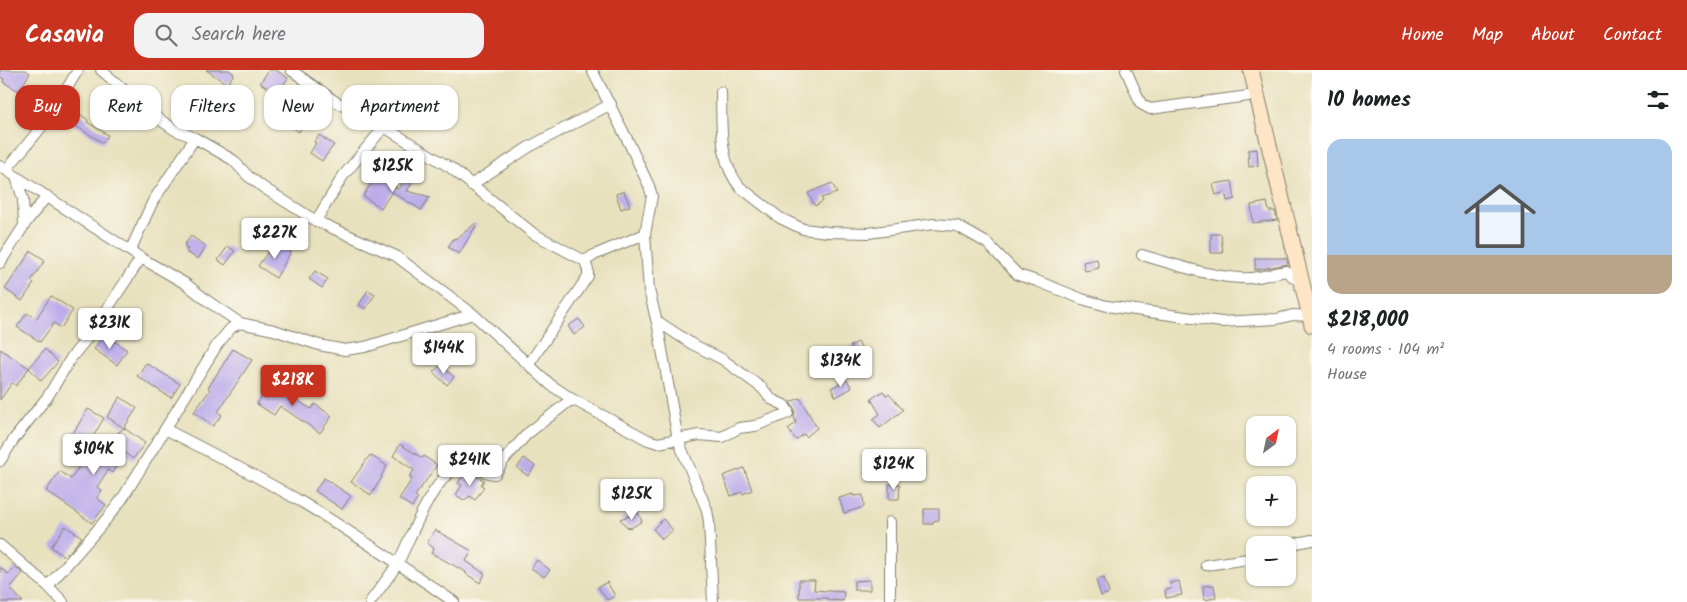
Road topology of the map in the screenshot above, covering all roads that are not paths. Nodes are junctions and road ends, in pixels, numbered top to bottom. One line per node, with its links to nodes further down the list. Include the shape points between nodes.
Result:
1 (78, 70): 14 (street, via 49,118)
2 (101, 70): 13 (street, via 154,115 175,130)
3 (291, 70): 10 (street)
4 (592, 70): 9 (street)
5 (1126, 70): 8 (street, via 1141,104 1150,108)
6 (1251, 70): 8 (main road)
7 (721, 92): 28 (street, via 722,143 735,181 780,218 803,229 868,233 934,224 957,226 987,243 1018,275 1107,306 1220,322 1253,322 1293,314)
8 (1256, 95): 26 (main road)
9 (611, 104): 16 (street, via 529,147); 20 (street, via 650,191)
10 (342, 105)
11 (381, 130): 18 (street, via 343,176)
12 (389, 130): 16 (street, via 451,168)
13 (195, 138): 18 (street, via 233,160 252,180); 21 (street, via 153,201)
14 (3, 168): 15 (street)
15 (16, 177): 17 (street); 19 (street, via 24,199)
16 (471, 185): 24 (street, via 534,234)
17 (46, 196): 19 (street); 21 (street)
18 (316, 220): 27 (street, via 396,256)
19 (24, 225): 25 (street)
20 (645, 234): 24 (street); 29 (street, via 649,290)
21 (130, 251): 23 (street)
22 (1142, 255): 26 (street, via 1233,277 1256,277 1286,271)
23 (141, 258): 30 (street, via 186,284); 35 (street)
24 (585, 260): 31 (street, via 588,276)
25 (0, 263)
26 (1302, 284): 28 (main road)
27 (472, 314): 30 (street, via 365,347 345,350); 31 (street)
28 (1311, 320)
29 (657, 321): 34 (street); 34 (street, via 722,359 788,411 773,420 739,428 722,437 699,436)
30 (240, 323): 33 (street, via 231,328 217,345)
31 (529, 364): 32 (street)
32 (572, 399): 34 (street, via 653,442); 41 (street, via 527,434 495,474 465,466 445,476 428,501)
33 (164, 429): 41 (street, via 280,490); 43 (street, via 112,512)
34 (678, 440): 47 (street, via 707,510)
35 (0, 461)
36 (890, 522): 48 (street)
37 (1312, 540): 38 (street)
38 (1296, 543)
39 (0, 545): 43 (street)
40 (1246, 559): 42 (street)
41 (398, 563): 45 (street); 46 (street)
42 (1206, 565)
43 (48, 586): 44 (street)
44 (63, 602)
45 (370, 602)
46 (454, 602)
47 (713, 602)
48 (890, 602)

